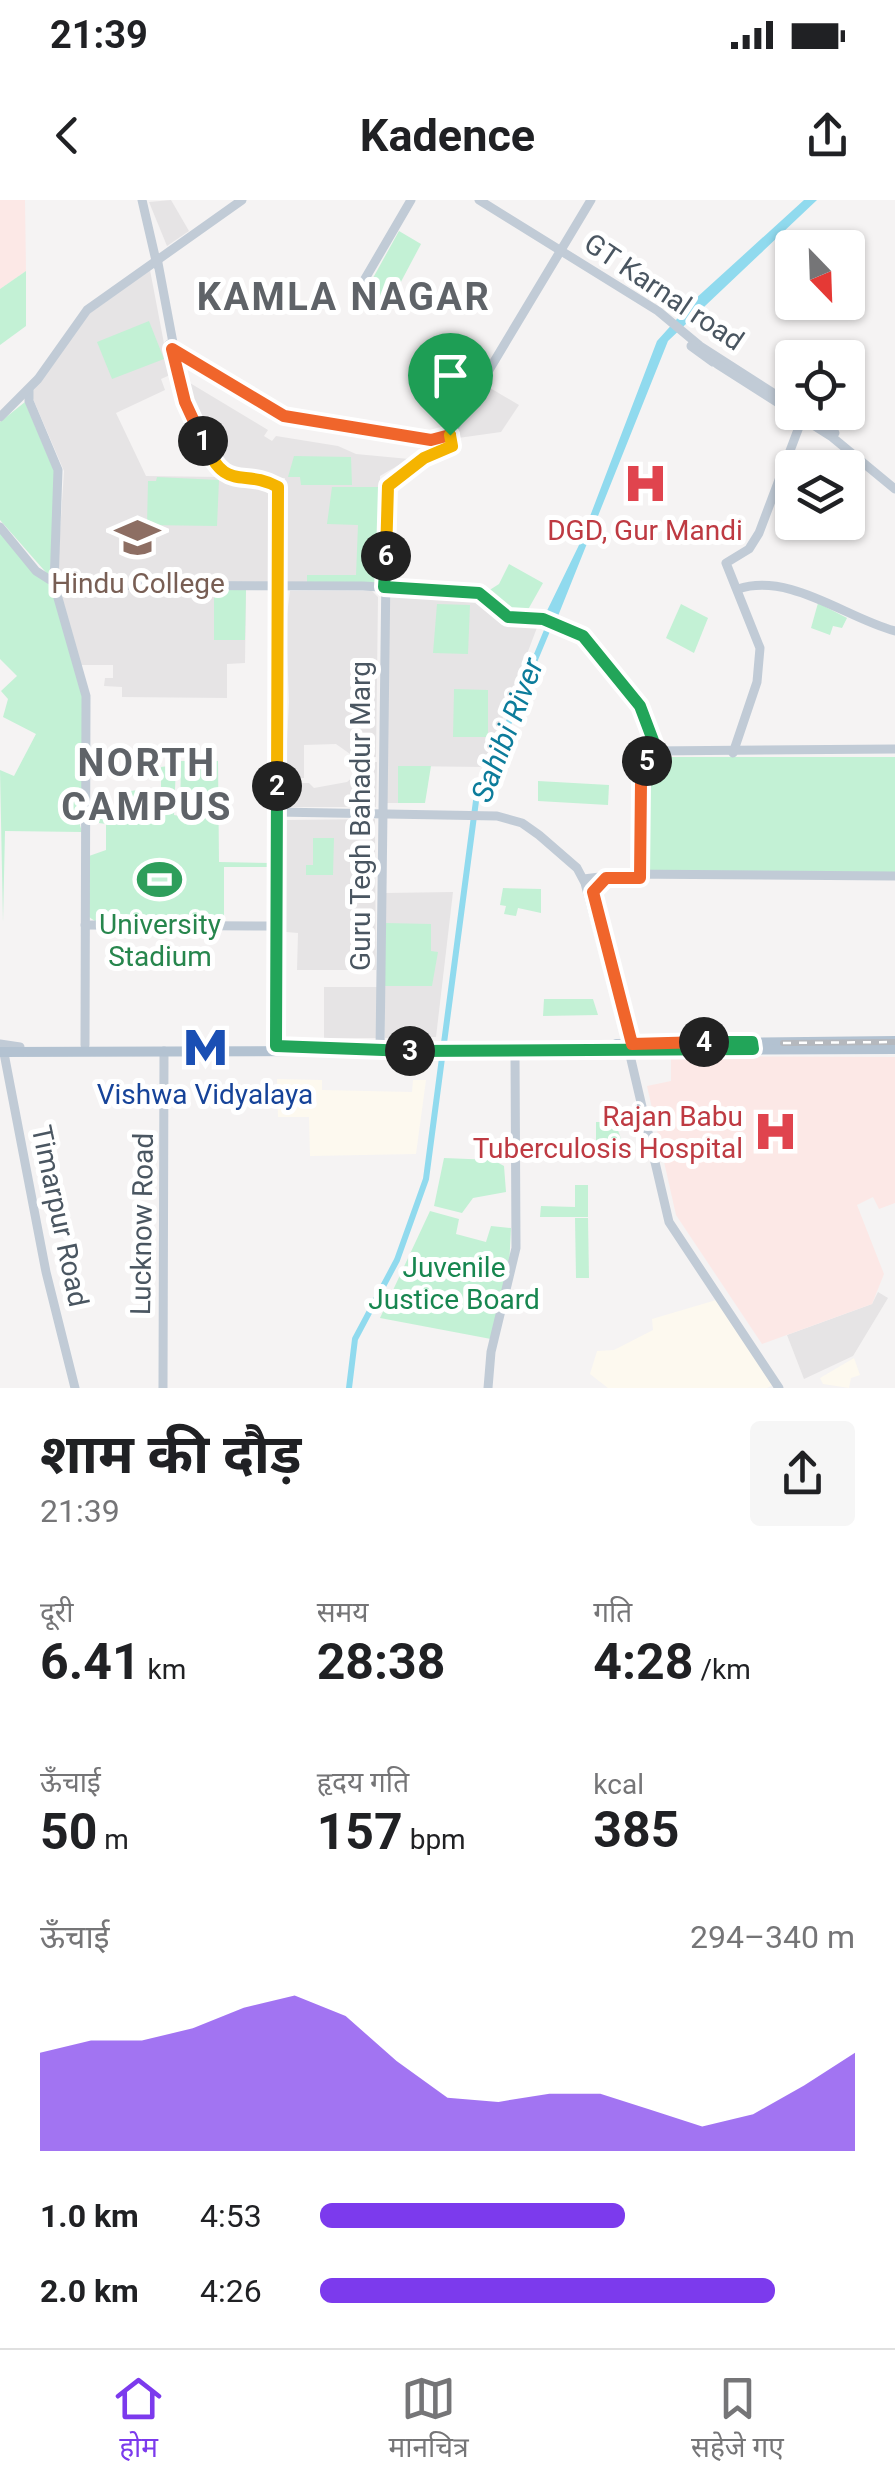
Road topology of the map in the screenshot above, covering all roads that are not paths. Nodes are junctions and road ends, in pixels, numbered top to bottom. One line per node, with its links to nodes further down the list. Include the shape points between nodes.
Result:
1 (142, 200): 7 (street)
2 (242, 200): 7 (street)
3 (410, 200): 8 (street)
4 (477, 200): 6 (street, GT Karnal road)
5 (589, 200): 6 (street)
6 (559, 250): 9 (street, GT Karnal road); 17 (street)
7 (158, 261): 10 (street); 12 (street, via 75,321)
8 (358, 288)
9 (679, 333): 11 (street, GT Karnal road); 13 (street, GT Karnal road)
10 (169, 346): 17 (street, via 284,416); 21 (street, via 196,432 214,464 231,476 281,486)
11 (775, 394)
12 (26, 396): 14 (street); 20 (street, via 58,470)
13 (775, 399)
14 (0, 417)
15 (798, 430): 23 (street, via 759,533 726,564)
16 (822, 430): 18 (street, GT Karnal road)
17 (443, 439): 22 (street, Guru Tegh Bahadur Marg, via 388,486)
18 (895, 485)
19 (0, 527): 20 (street)
20 (54, 584): 21 (street); 38 (street, via 86,696)
21 (278, 584): 22 (street); 28 (street)
22 (384, 586): 25 (street, via 476,592 508,617 543,619 590,642 643,712); 30 (street, Guru Tegh Bahadur Marg)
23 (739, 589): 24 (street, via 771,582); 27 (street, via 764,659)
24 (895, 631)
25 (658, 751): 27 (street); 34 (street, via 651,751 642,773)
26 (895, 751): 27 (street)
27 (734, 752)
28 (277, 807): 29 (street); 32 (street)
29 (289, 813): 30 (street); 32 (street)
30 (384, 814): 31 (street); 46 (street, Guru Tegh Bahadur Marg)
31 (483, 814): 33 (street, via 524,821); 37 (street, via 524,825)
32 (277, 824): 39 (street)
33 (582, 867): 35 (street); 37 (street)
34 (641, 876): 35 (street); 36 (street)
35 (604, 877): 37 (street)
36 (895, 878)
37 (588, 882): 44 (street)
38 (85, 925): 39 (street); 41 (street)
39 (276, 929): 43 (street)
40 (895, 1041): 42 (main road)
41 (84, 1045): 45 (main road); 47 (main road)
42 (753, 1045): 44 (main road); 49 (main road)
43 (276, 1046): 45 (main road); 46 (main road)
44 (631, 1047): 48 (main road); 50 (main road); 57 (street, via 671,1216)
45 (218, 1048): 46 (main road); 52 (main road)
46 (380, 1048): 48 (main road)
47 (19, 1049): 51 (main road); 52 (main road)
48 (455, 1049): 50 (main road)
49 (895, 1049)
50 (517, 1051): 54 (street, via 519,1246)
51 (2, 1054): 53 (street, Timarpur Road)
52 (168, 1054): 56 (street, Lucknow Road)
53 (24, 1164): 55 (street, Timarpur Road); 55 (street, Timarpur Road, via 75,1366)
54 (490, 1384)
55 (73, 1388)
56 (163, 1388)
57 (781, 1388)

